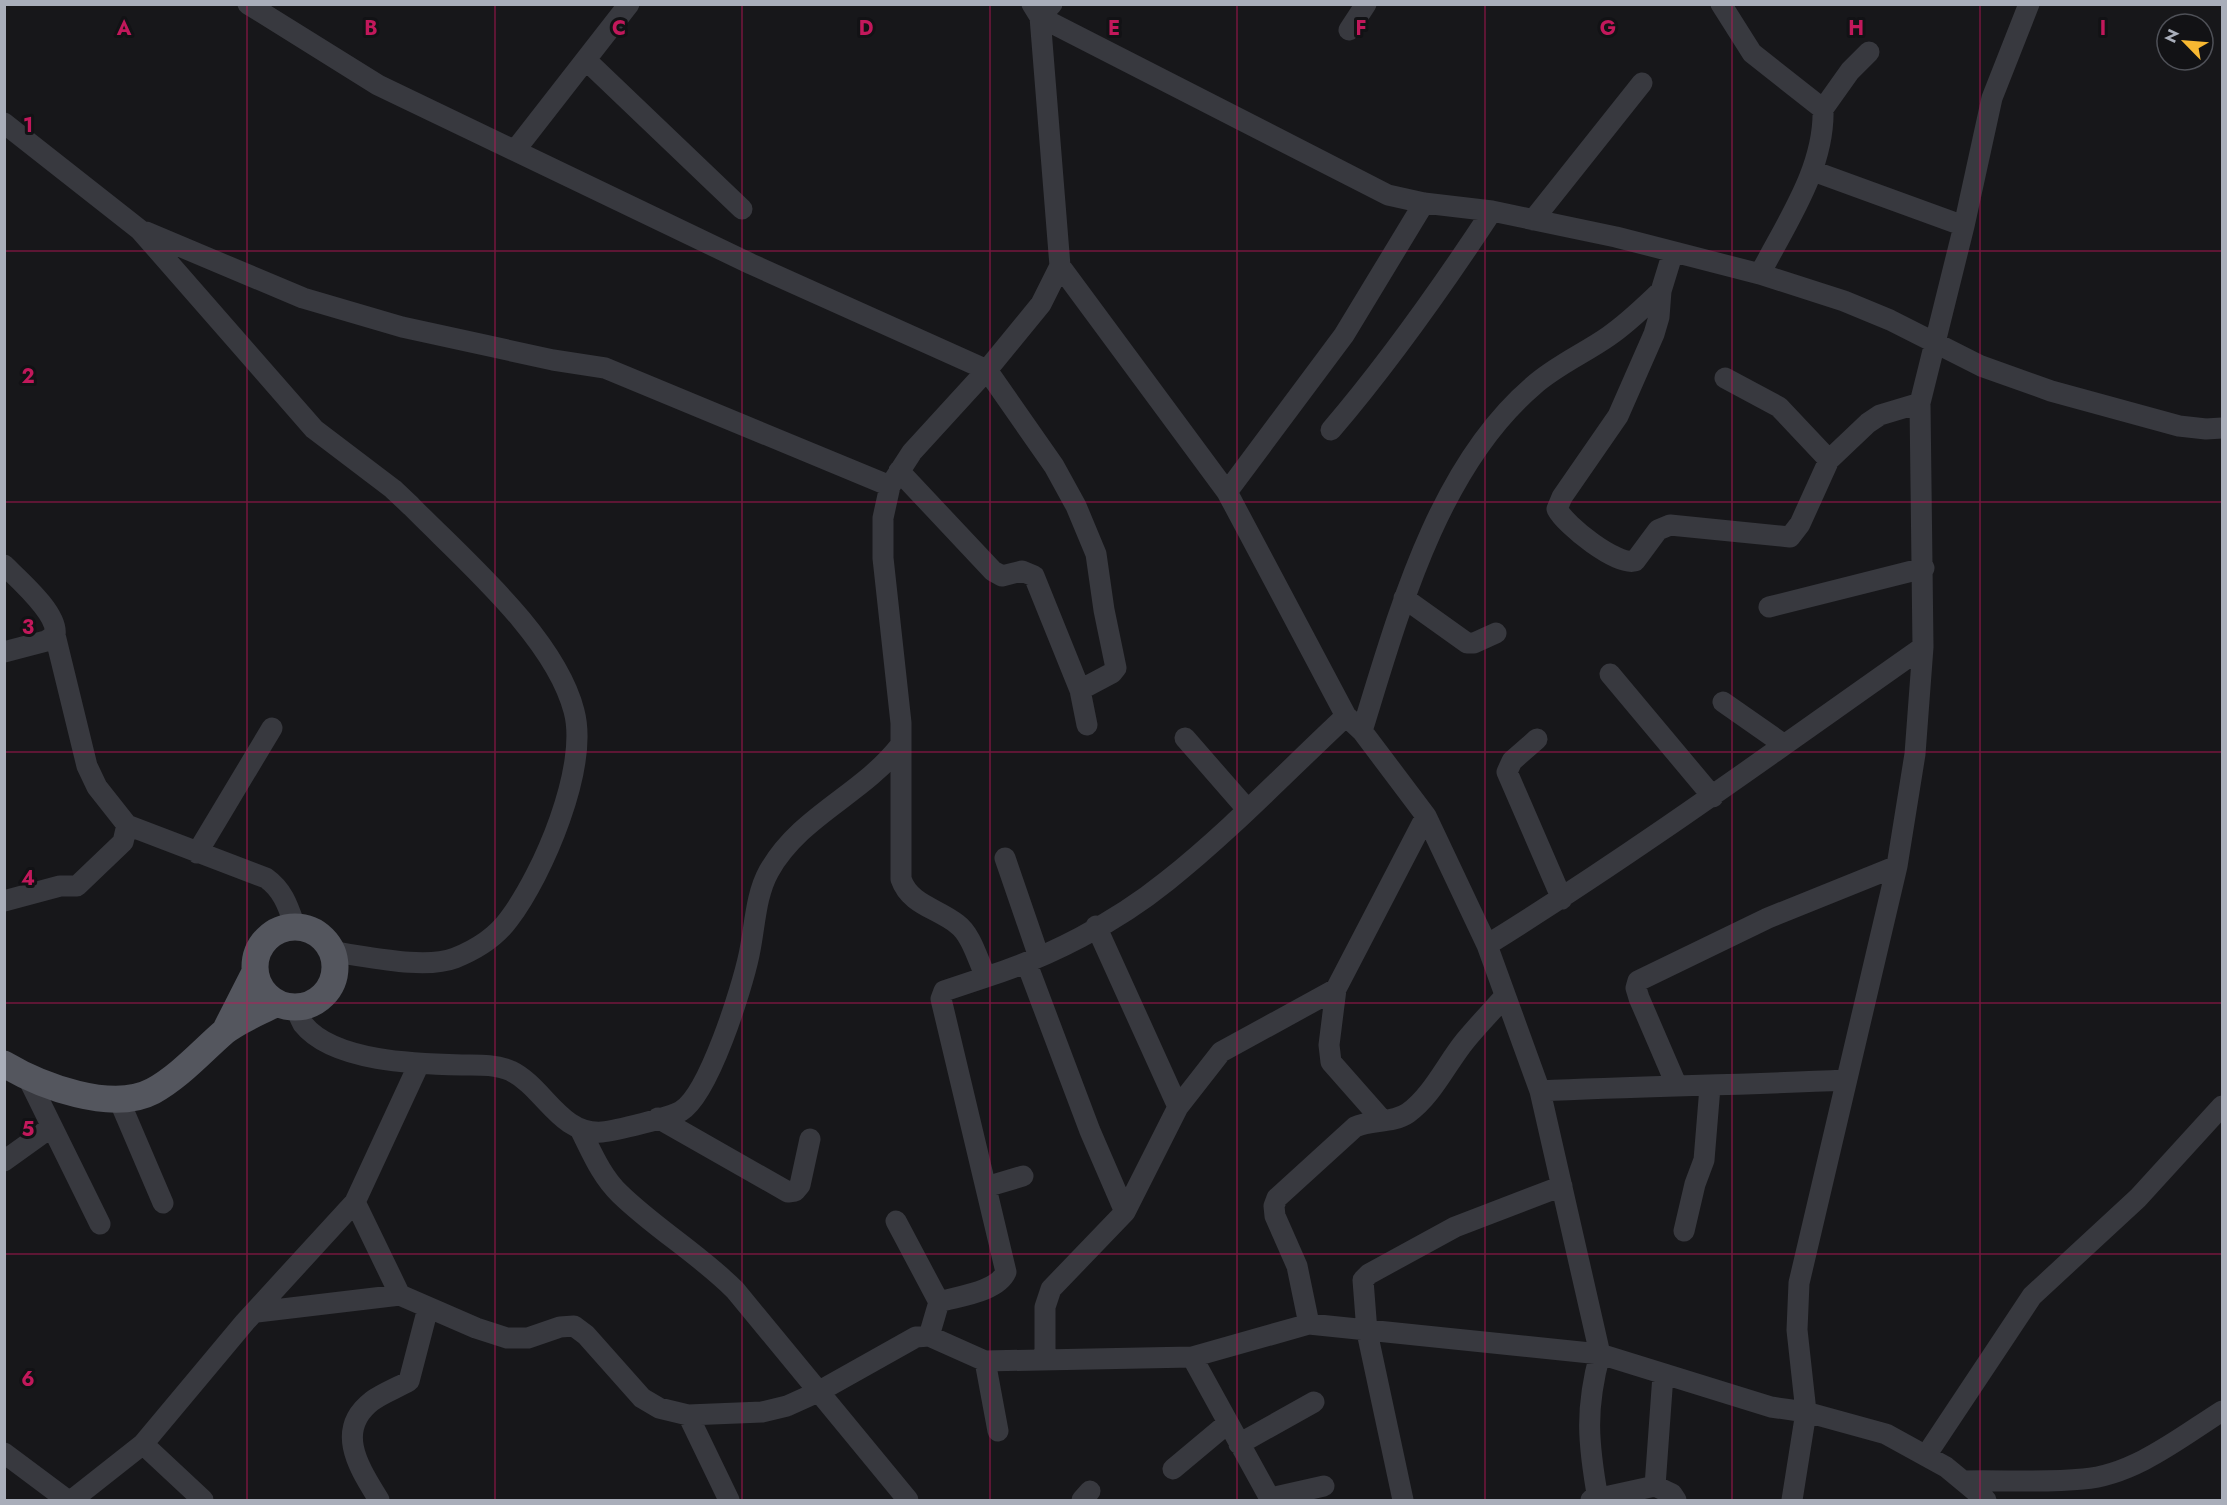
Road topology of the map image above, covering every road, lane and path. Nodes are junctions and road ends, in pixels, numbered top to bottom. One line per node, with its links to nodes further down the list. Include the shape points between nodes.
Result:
1 (248, 4): 13 (street, via 378,85)
2 (629, 4): 9 (street)
3 (1366, 4): 7 (street)
4 (2029, 4): 19 (street, via 1992,98)
5 (1041, 9): 15 (street, via 1356,181 1388,195); 22 (street)
6 (1728, 9): 11 (street, via 1752,53)
7 (1349, 30)
8 (1869, 52): 11 (street)
9 (585, 60): 13 (street); 16 (street)
10 (1642, 83): 18 (street)
11 (1823, 109): 14 (street, via 1824,126)
12 (4, 123): 20 (street)
13 (516, 149): 26 (street, via 751,264)
14 (1813, 171): 19 (street); 23 (street)
15 (1424, 203): 17 (street); 33 (street, via 1344,335)
16 (742, 209)
17 (1492, 211): 18 (street); 30 (street, via 1435,297)
18 (1533, 220): 21 (street)
19 (1964, 226): 25 (street)
20 (140, 230): 32 (street, via 303,298 402,327 604,368); 65 (street, via 314,429 393,489 528,627 559,676 574,711 577,744 561,816 542,862 508,921 485,942 453,959 427,963)
21 (1673, 252): 23 (street); 24 (street)
22 (1060, 266): 26 (street, via 1041,304); 33 (street)
23 (1760, 274): 25 (street, via 1844,301)
24 (1661, 291): 31 (street, via 1654,334 1627,396 1562,497 1557,509 1561,517 1581,535 1629,562 1635,561 1658,530 1670,525 1790,537 1800,524); 36 (street, via 1611,335 1534,384 1496,421 1456,482)
25 (1936, 345): 28 (street); 29 (street, via 1980,366 2105,407 2179,426)
26 (987, 370): 32 (street, via 912,453); 43 (street, via 1054,466 1096,554 1116,668)
27 (1725, 378): 31 (street, via 1779,407)
28 (1920, 403): 31 (street, via 1868,423); 35 (street)
29 (2223, 428)
30 (1331, 430)
31 (1829, 460)
32 (895, 478): 43 (street, via 993,571 1002,576 1022,571 1034,576); 52 (street, via 883,518 883,558 901,723)
33 (1227, 492): 45 (street)
34 (4, 565): 39 (street, via 51,616 57,626)
35 (1924, 568): 37 (street); 40 (street)
36 (1404, 598): 38 (street, via 1467,642 1474,643); 48 (street)
37 (1770, 607)
38 (1496, 633)
39 (55, 635): 41 (street); 56 (street, via 89,772)
40 (1923, 647): 51 (street); 59 (street, via 1915,754)
41 (4, 652)
42 (1610, 674): 53 (street)
43 (1080, 690): 46 (street)
44 (1723, 702): 51 (street)
45 (1346, 716): 48 (street); 54 (street)
46 (1087, 725)
47 (272, 728): 57 (street)
48 (1362, 732): 55 (street)
49 (1185, 738): 54 (street)
50 (1537, 739): 60 (street, via 1512,761 1507,772)
51 (1783, 744): 53 (street)
52 (899, 747): 68 (street, via 901,879 905,891 964,932); 83 (street, via 885,764 807,823 786,845 768,873 758,903 749,956 717,1055 700,1089 681,1111)
53 (1713, 797): 60 (street)
54 (1247, 808): 63 (street, via 1167,881)
55 (1426, 816): 64 (street); 69 (street)
56 (127, 825): 57 (street); 61 (street, via 123,842 77,886 60,886)
57 (197, 853): 62 (street, via 266,878 277,886)
58 (1005, 858): 66 (street)
59 (1897, 866): 76 (street); 77 (street, via 1768,918 1638,981 1639,998)
60 (1562, 899): 64 (street)
61 (4, 901)
62 (295, 926): 65 (main road, via 314,930); 67 (main road, via 276,931 262,944)
63 (1096, 926): 66 (street); 82 (street)
64 (1487, 945): 70 (street)
65 (333, 952): 71 (main road, via 335,971 328,989 314,1002)
66 (1033, 960): 68 (street); 94 (street, via 1090,1131)
67 (255, 972): 71 (main road, via 262,990); 72 (main road)
68 (986, 977): 91 (street, via 944,991 941,999)
69 (1336, 989): 82 (street, via 1221,1052); 84 (street, via 1329,1045 1331,1062)
70 (1505, 996): 79 (street); 84 (street, via 1408,1112)
71 (286, 1005): 72 (main road); 74 (street, via 329,1043 363,1056)
72 (225, 1032): 80 (main road, via 152,1091)
73 (4, 1064): 75 (main road)
74 (419, 1064): 86 (street, via 493,1065 512,1072); 92 (street)
75 (28, 1078): 80 (main road, via 83,1095); 85 (street)
76 (1845, 1080): 78 (street); 113 (street, via 1799,1283 1797,1330)
77 (1676, 1084): 78 (street); 79 (street)
78 (1710, 1087): 97 (street, via 1704,1160)
79 (1540, 1091): 90 (street)
80 (119, 1100): 93 (street)
81 (2223, 1106): 120 (street, via 2138,1198 2032,1296)
82 (1178, 1107): 94 (street)
83 (658, 1118): 86 (street, via 603,1132); 87 (street, via 788,1192 800,1185)
84 (1383, 1121): 102 (street, via 1355,1127 1277,1198 1274,1206 1297,1266)
85 (50, 1128): 88 (street); 96 (street)
86 (581, 1131): 110 (street, via 600,1170 620,1194 712,1267)
87 (810, 1139)
88 (4, 1161)
89 (1023, 1176): 91 (street)
90 (1562, 1186): 103 (street, via 1455,1227 1369,1274 1362,1288); 105 (street)
91 (986, 1187): 99 (street, via 1006,1272 994,1285)
92 (355, 1202): 98 (street); 101 (street)
93 (163, 1203)
94 (1125, 1212): 107 (street, via 1051,1289 1045,1307)
95 (896, 1221): 99 (street)
96 (100, 1224)
97 (1684, 1231)
98 (400, 1295): 100 (street); 101 (street)
99 (939, 1302): 104 (street)
100 (428, 1308): 114 (street, via 507,1338 528,1338 574,1326 642,1398 660,1408); 127 (street, via 409,1381 374,1399 355,1424 355,1461)
101 (256, 1312): 117 (street)
102 (1308, 1324): 103 (street); 106 (street)
103 (1367, 1332): 105 (street, via 1422,1334); 130 (street)
104 (928, 1335): 108 (street); 110 (street, via 916,1336)
105 (1600, 1354): 109 (street); 131 (street, via 1591,1386 1588,1445)
106 (1192, 1357): 107 (street); 115 (street)
107 (1045, 1359): 108 (street)
108 (985, 1361): 116 (street)
109 (1663, 1376): 113 (street, via 1771,1407); 124 (street)
110 (818, 1392): 114 (street, via 762,1412); 129 (street)
111 (1314, 1402): 118 (street)
112 (2223, 1411): 122 (street, via 2159,1451 2115,1472 2084,1479)
113 (1806, 1412): 120 (street, via 1865,1427); 133 (street)
114 (688, 1415): 128 (street)
115 (1228, 1423): 118 (street); 121 (street)
116 (998, 1431)
117 (143, 1444): 125 (street); 126 (street)
118 (1239, 1444): 123 (street, via 1268,1495 1275,1497)
119 (4, 1453): 125 (street)
120 (1927, 1454): 122 (street)
121 (1173, 1469)
122 (1963, 1481): 134 (street)
123 (1324, 1486)
124 (1655, 1486): 131 (street); 132 (street)
125 (69, 1500)
126 (203, 1500)
127 (379, 1500)
128 (729, 1500)
129 (908, 1500)
130 (1403, 1500)
131 (1594, 1500)
132 (1676, 1500)
133 (1792, 1500)
134 (1986, 1500)

